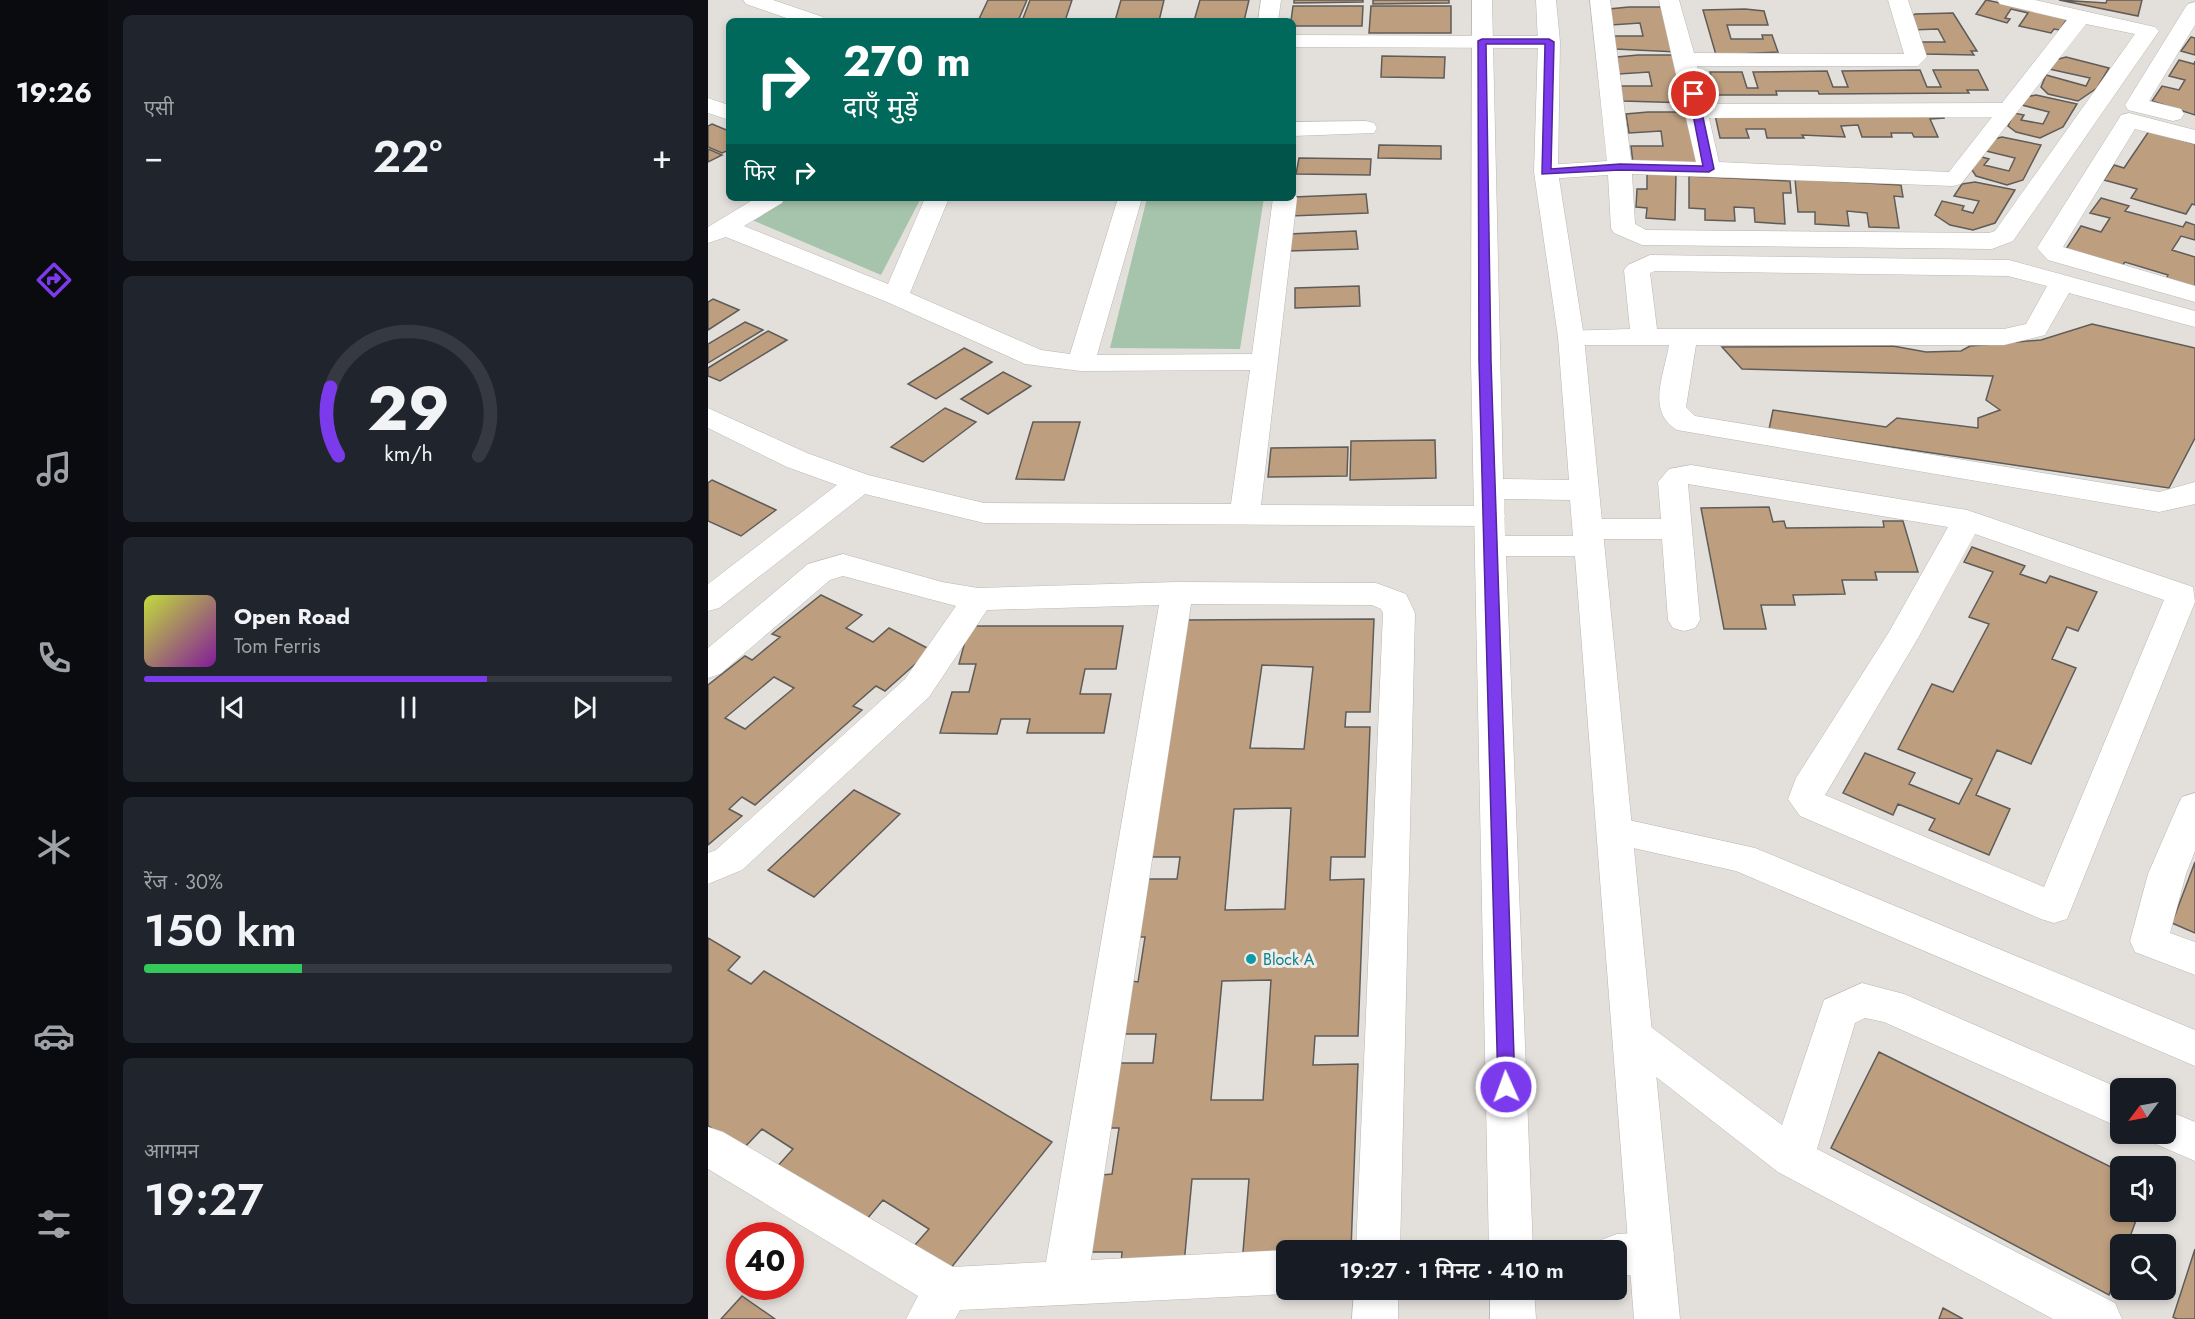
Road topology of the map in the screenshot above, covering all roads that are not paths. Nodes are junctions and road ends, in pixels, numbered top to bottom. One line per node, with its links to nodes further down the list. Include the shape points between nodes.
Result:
1 (753, 0): 11 (street)
2 (1271, 0): 12 (street)
3 (1482, 0): 14 (street)
4 (1546, 0): 15 (street)
5 (1600, 0): 23 (street)
6 (1669, 0): 16 (street)
7 (1898, 0): 16 (street, via 1916,57 1910,61)
8 (2007, 0): 10 (street)
9 (2195, 8): 19 (street, via 2136,105)
10 (2081, 15): 17 (street); 23 (street, via 2148,31 1998,240 1642,237 1623,228)
11 (807, 18)
12 (1268, 18)
13 (1296, 41): 14 (street)
14 (1482, 41): 15 (street); 45 (street)
15 (1549, 42): 25 (street)
16 (1685, 59): 18 (street)
17 (2008, 110): 18 (street); 24 (street, via 1958,177 1946,181)
18 (1698, 111): 24 (street)
19 (2195, 120)
20 (1366, 128): 21 (street)
21 (1296, 132)
22 (2195, 137): 32 (street, via 2129,120 2049,248 2057,255)
23 (1620, 167): 24 (street); 25 (street)
24 (1709, 169)
25 (1546, 172): 35 (street)
26 (768, 201): 30 (street)
27 (936, 201): 33 (street)
28 (1129, 201): 39 (street)
29 (1285, 201): 38 (street)
30 (716, 232): 33 (street)
31 (2062, 282): 34 (street); 36 (street, via 2008,268 1650,263 1637,270); 37 (street, via 2036,329 2004,338)
32 (2195, 294)
33 (896, 296): 39 (street, via 1035,358)
34 (2195, 319)
35 (1571, 336): 36 (street); 42 (street)
36 (1644, 337): 37 (street)
37 (1684, 337): 43 (street, via 1672,407 1676,417 1687,424 2159,502)
38 (1264, 362): 39 (street); 44 (street)
39 (1081, 363)
40 (708, 417): 41 (street, via 797,460)
41 (860, 483): 44 (street, via 984,513); 51 (street)
42 (1585, 490): 45 (street); 48 (street)
43 (2195, 492)
44 (1245, 516): 45 (street)
45 (1490, 517): 48 (street); 66 (street)
46 (1966, 520): 46 (street, via 1902,638 1809,788 1806,799 1813,806 2054,908 2182,595); 47 (street, via 1691,474 1672,482)
47 (1676, 529): 48 (street); 52 (street)
48 (1589, 537): 55 (street)
49 (1177, 593): 50 (street); 65 (street, via 1376,594 1395,602 1400,614); 69 (street)
50 (978, 599): 53 (street, via 843,565 831,567 819,572); 56 (street, via 917,688 729,860)
51 (708, 600)
52 (1684, 620)
53 (708, 666)
54 (2195, 807): 57 (street, via 2166,874 2149,941)
55 (1615, 831): 58 (street); 59 (street, via 1742,858)
56 (708, 869)
57 (2195, 959)
58 (1633, 1036): 64 (street); 67 (street)
59 (2195, 1048)
60 (2110, 1104): 64 (street, via 1890,1006 1862,1000 1838,1012)
61 (2176, 1133): 62 (street)
62 (2195, 1142)
63 (708, 1146): 72 (street)
64 (1793, 1158): 76 (street)
65 (1378, 1240)
66 (1511, 1240)
67 (1634, 1254): 75 (street)
68 (1276, 1273): 69 (street)
69 (1065, 1283): 72 (street)
70 (1376, 1300): 73 (street)
71 (1512, 1300): 74 (street)
72 (938, 1304)
73 (1375, 1319)
74 (1513, 1319)
75 (1657, 1319)
76 (2099, 1319)

